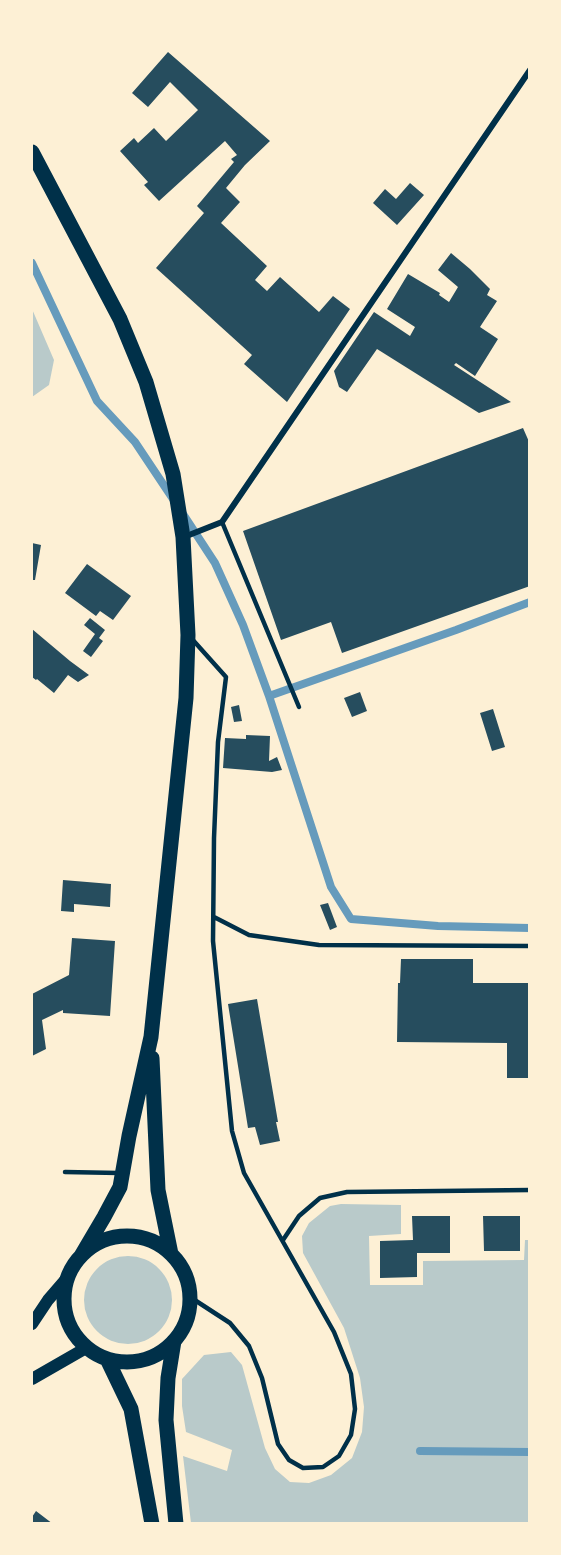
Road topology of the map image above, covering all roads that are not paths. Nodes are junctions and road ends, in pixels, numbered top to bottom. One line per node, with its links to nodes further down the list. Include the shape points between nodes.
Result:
1 (530, 70): 3 (street)
2 (32, 152): 4 (main road, via 120,319 146,382 171,464)
3 (222, 522): 4 (street); 6 (lane)
4 (183, 533): 5 (main road)
5 (188, 635): 7 (lane, via 226,677 218,742); 9 (main road, via 186,698)
6 (299, 707)
7 (214, 917): 8 (lane, via 249,935 319,945); 13 (lane, via 213,941 232,1131 244,1173)
8 (530, 946)
9 (151, 1037): 11 (main road); 14 (main road, via 158,1190)
10 (65, 1172): 11 (lane)
11 (122, 1173): 15 (main road, via 120,1187)
12 (530, 1190): 13 (lane, via 347,1192 320,1198 299,1216)
13 (283, 1240): 17 (lane, via 334,1332 351,1374 355,1409 351,1435 339,1456 323,1467 303,1468 289,1461 278,1444 262,1378 249,1346 230,1323)
14 (171, 1254): 15 (main road, via 136,1237 116,1237); 17 (main road, via 188,1281)
15 (81, 1256): 16 (main road)
16 (67, 1278): 18 (main road); 20 (main road, via 63,1297 66,1316)
17 (190, 1297): 19 (main road, via 189,1313)
18 (32, 1324)
19 (174, 1341): 21 (main road, via 143,1360); 24 (main road, via 166,1420)
20 (86, 1348): 21 (main road); 22 (main road)
21 (107, 1359): 23 (main road, via 131,1408)
22 (32, 1379)
23 (152, 1524)
24 (176, 1524)

